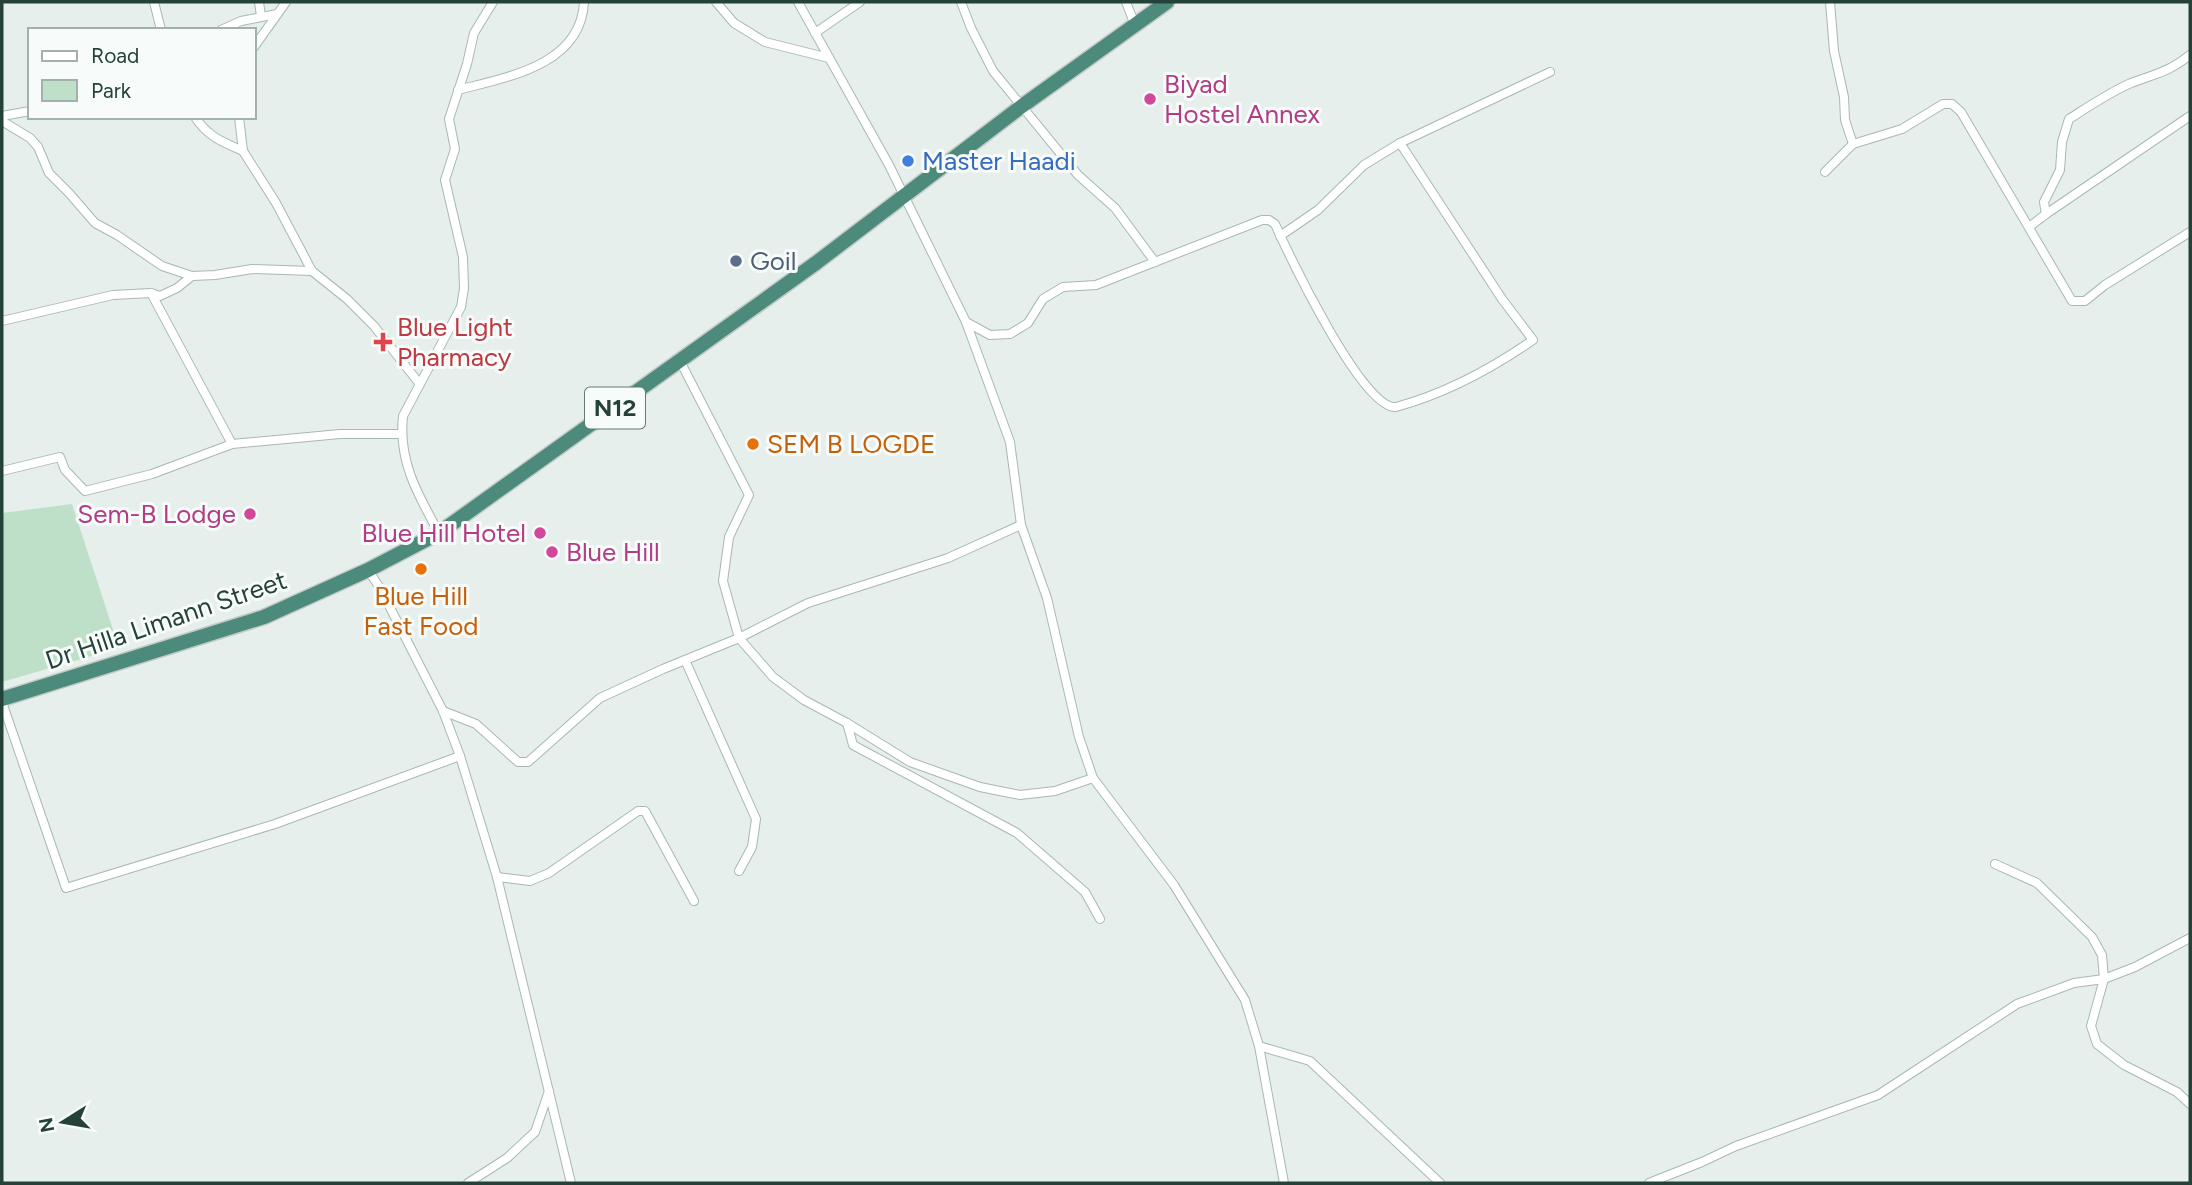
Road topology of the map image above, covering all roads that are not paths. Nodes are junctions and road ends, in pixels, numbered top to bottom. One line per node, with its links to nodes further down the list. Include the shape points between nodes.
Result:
1 (155, 2): 16 (street)
2 (259, 2): 14 (street)
3 (286, 2): 13 (street)
4 (493, 2): 23 (street, via 474,33)
5 (584, 2): 23 (street, via 574,38 557,53 525,71)
6 (716, 2): 21 (street, via 734,23 765,42)
7 (797, 2): 18 (street)
8 (860, 2): 18 (street)
9 (961, 2): 24 (street, via 993,71)
10 (1126, 2): 15 (street)
11 (1167, 2): 15 (highway, Dr Hilla Limann Street / N12)
12 (1830, 2): 31 (street, via 1845,120)
13 (276, 14): 14 (street); 19 (street)
14 (261, 16): 17 (street)
15 (1135, 25): 24 (highway, Dr Hilla Limann Street / N12)
16 (160, 28)
17 (225, 28)
18 (815, 33): 21 (street)
19 (256, 44)
20 (2190, 55): 35 (street, via 2174,68 2130,84 2069,119 2060,170 2044,202)
21 (829, 58): 34 (street)
22 (1550, 72): 30 (street)
23 (458, 90): 46 (street, via 449,119 455,149 445,180 463,257 464,288 461,307)
24 (1022, 106): 34 (highway, Dr Hilla Limann Street / N12); 39 (street, via 1078,175 1115,208)
25 (28, 112): 27 (street)
26 (2190, 116): 35 (street)
27 (2, 118): 41 (street, via 30,138 49,173 95,223 162,267)
28 (197, 119): 32 (street, via 220,142)
29 (239, 119): 32 (street)
30 (1400, 143): 38 (street, via 1364,165 1318,210); 38 (street, via 1533,340 1431,397 1390,408 1382,404 1334,339)
31 (1853, 144): 33 (street); 36 (street, via 1902,129 1943,104 1952,104 1961,111)
32 (243, 151): 40 (street)
33 (1825, 172)
34 (903, 196): 44 (street); 45 (highway, Dr Hilla Limann Street / N12)
35 (2046, 214): 36 (street)
36 (2029, 227): 37 (street, via 2072,301 2085,301)
37 (2190, 232)
38 (1280, 236): 39 (street, via 1275,224 1262,220)
39 (1156, 262): 44 (street, via 1096,285 1063,287 1043,299 1028,323 1010,334 990,335)
40 (312, 271): 41 (street, via 252,269); 46 (street, via 374,326)
41 (192, 276): 42 (street, via 160,296)
42 (151, 293): 43 (street, via 113,295); 48 (street)
43 (2, 321)
44 (966, 322): 50 (street, via 1010,442)
45 (680, 361): 51 (highway, Dr Hilla Limann Street / N12); 53 (street, via 749,495 729,537 723,581)
46 (419, 383): 47 (street, via 403,416)
47 (401, 434): 48 (street, via 340,434); 51 (street, via 413,485)
48 (232, 444): 49 (street, via 152,474 85,491 65,470 60,457)
49 (2, 471)
50 (1021, 525): 53 (street, via 948,558 808,603); 59 (street, via 1047,598)
51 (439, 533): 52 (highway, Dr Hilla Limann Street / N12)
52 (368, 570): 55 (highway, Dr Hilla Limann Street / N12, via 264,617); 56 (street)
53 (739, 638): 54 (street); 57 (street, via 773,677)
54 (685, 660): 56 (street, via 600,698 528,762 518,762 476,724); 61 (street, via 756,819 752,847)
55 (2, 701): 58 (street, via 66,888 275,824)
56 (443, 711): 58 (street)
57 (847, 723): 59 (street, via 910,762 980,787 1020,795 1055,791); 64 (street, via 853,746 1017,833 1085,892)
58 (460, 757): 62 (street)
59 (1093, 778): 67 (street, via 1174,885 1245,1000)
60 (1995, 864): 66 (street, via 2037,883 2092,937 2102,955)
61 (738, 871)
62 (497, 877): 63 (street, via 530,881 540,877 638,811 645,811); 68 (street)
63 (694, 901)
64 (1100, 919)
65 (2190, 938): 66 (street)
66 (2104, 979): 69 (street, via 2091,1026 2097,1044); 74 (street, via 2074,983 2017,1004 1878,1095)
67 (1259, 1046): 72 (street); 73 (street, via 1310,1061)
68 (548, 1091): 70 (street, via 535,1132 507,1158); 71 (street)
69 (2190, 1104)
70 (468, 1183)
71 (571, 1183)
72 (1284, 1183)
73 (1440, 1183)
74 (1649, 1183)

